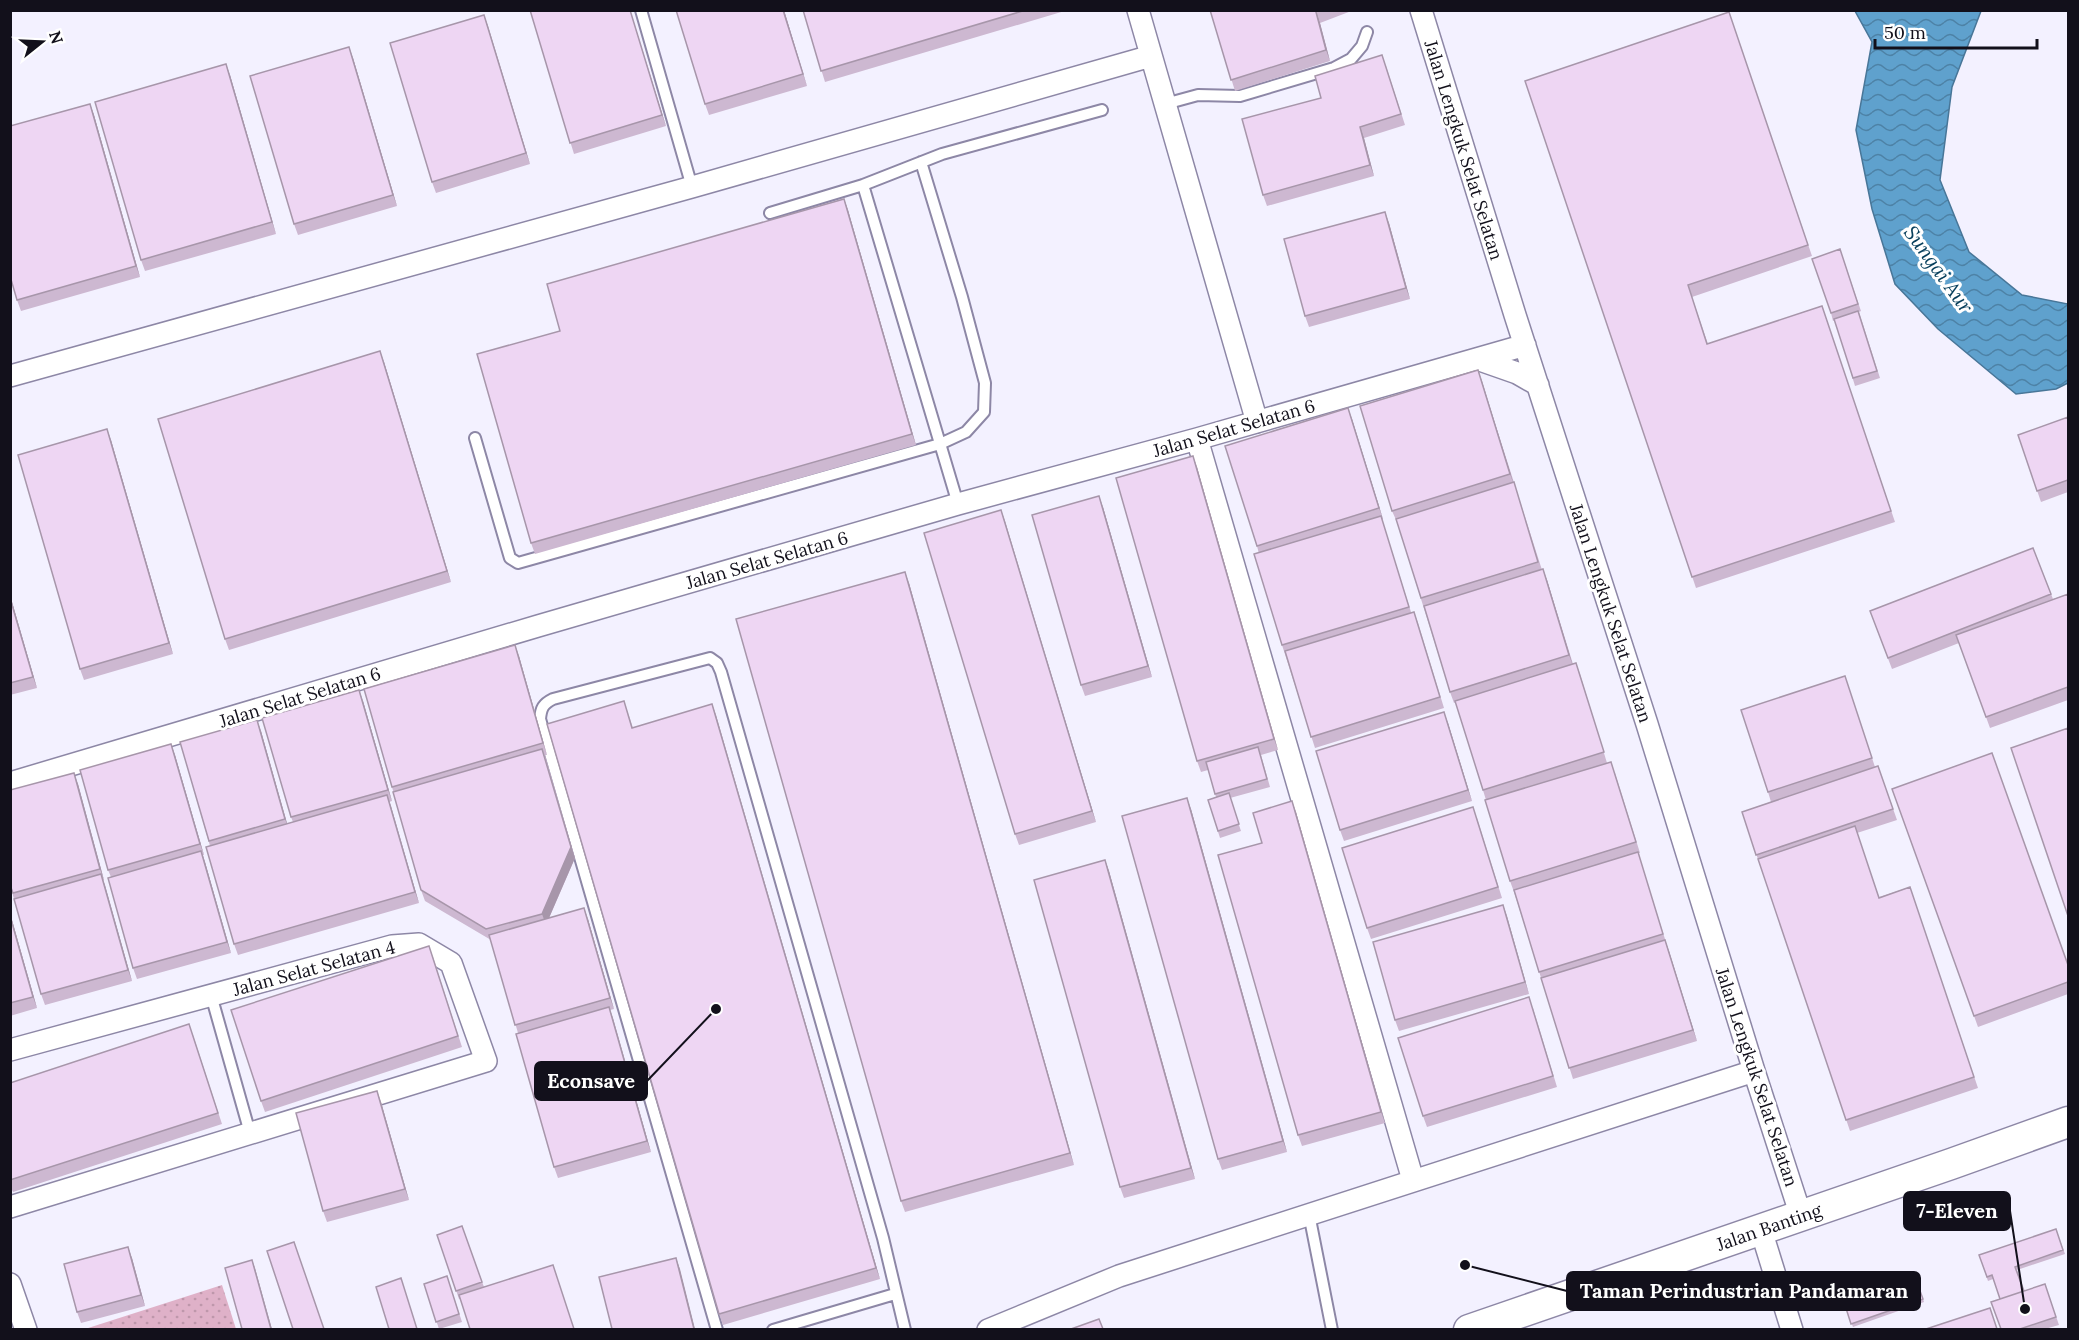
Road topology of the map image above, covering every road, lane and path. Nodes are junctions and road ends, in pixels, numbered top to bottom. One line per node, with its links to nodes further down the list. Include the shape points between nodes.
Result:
1 (641, 10): 10 (lane)
2 (1138, 10): 5 (street)
3 (1421, 10): 12 (street, Jalan Lengkuk Selat Selatan)
4 (1367, 32): 6 (lane, via 1351,59 1334,68 1240,96 1198,95)
5 (1151, 56): 6 (street); 10 (street)
6 (1165, 104): 17 (street)
7 (1102, 110): 8 (lane)
8 (921, 162): 9 (lane); 20 (lane, via 985,383 984,412 979,420 966,432)
9 (862, 185): 11 (lane); 20 (lane)
10 (692, 187): 15 (street)
11 (770, 213)
12 (1515, 315): 13 (street, Jalan Lengkuk Selat Selatan); 14 (street, via 1499,341)
13 (1525, 345): 14 (street, Jalan Selat Selatan 6); 16 (street, Jalan Lengkuk Selat Selatan)
14 (1481, 358): 16 (street); 17 (street, Jalan Selat Selatan 6)
15 (10, 376)
16 (1538, 385): 25 (street, Jalan Lengkuk Selat Selatan)
17 (1257, 422): 19 (street, Jalan Selat Selatan 6)
18 (476, 438): 20 (lane, via 510,558 518,564)
19 (1197, 439): 21 (street, Jalan Selat Selatan 6); 28 (street)
20 (940, 444): 21 (lane)
21 (958, 504): 22 (street, Jalan Selat Selatan 6)
22 (10, 783)
23 (211, 995): 24 (street, Jalan Selat Selatan 4); 27 (lane); 27 (street, Jalan Selat Selatan 4, via 392,946 419,944 451,963 486,1060)
24 (10, 1050)
25 (1754, 1071): 28 (street); 31 (street, Jalan Lengkuk Selat Selatan)
26 (2068, 1122): 31 (main road, Jalan Banting)
27 (250, 1133): 29 (street, Jalan Selat Selatan 4)
28 (1413, 1180): 30 (street)
29 (10, 1207)
30 (1309, 1214): 39 (street, via 1119,1276); 40 (lane)
31 (1801, 1216): 32 (main road, Jalan Banting)
32 (1761, 1230): 41 (main road, Jalan Banting); 42 (street)
33 (10, 1284): 35 (street)
34 (895, 1294): 36 (lane, via 880,1226 721,672 710,658 702,659 553,699 545,703 540,719); 37 (lane); 38 (lane)
35 (26, 1329)
36 (717, 1329)
37 (773, 1329)
38 (905, 1329)
39 (988, 1329)
40 (1332, 1329)
41 (1469, 1329)
42 (1792, 1329)

